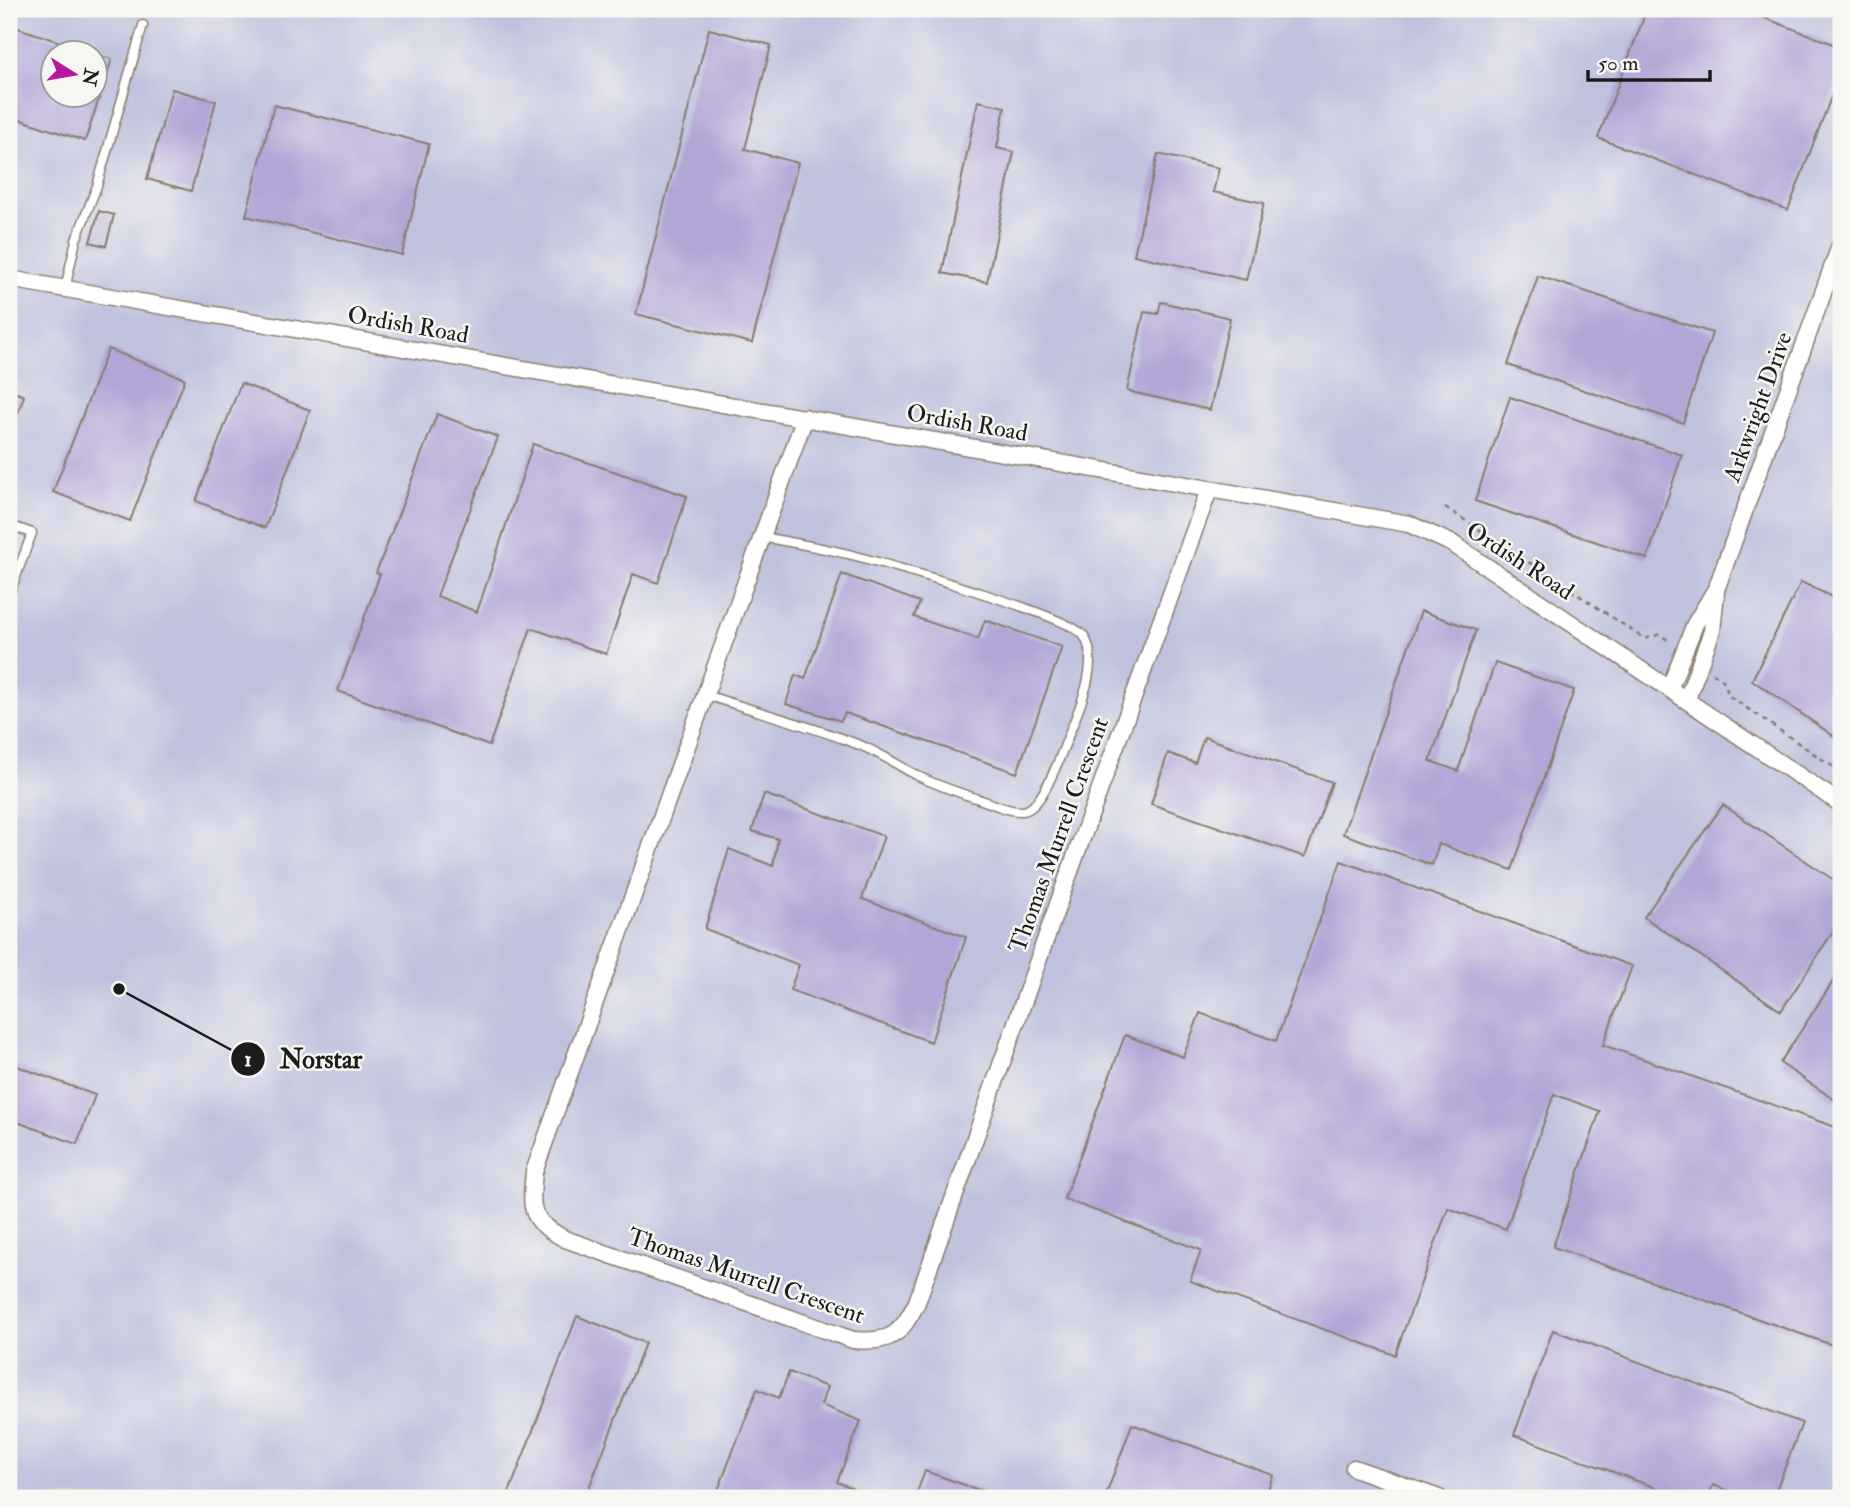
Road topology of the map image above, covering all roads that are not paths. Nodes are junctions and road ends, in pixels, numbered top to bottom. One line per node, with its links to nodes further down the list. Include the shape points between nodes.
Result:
1 (143, 25): 4 (lane)
2 (1841, 243): 9 (street, Arkwright Drive)
3 (9, 279): 4 (street, Ordish Road)
4 (65, 289): 5 (street, Ordish Road)
5 (805, 417): 6 (street, Ordish Road); 8 (street, Thomas Murrell Crescent)
6 (1209, 490): 11 (street, Ordish Road, via 1409,524 1453,544); 12 (street, Thomas Murrell Crescent, via 917,1302 898,1333 885,1339 853,1340 565,1239 544,1227 534,1213 534,1172)
7 (9, 525): 10 (lane, via 32,533)
8 (762, 537): 12 (street, Thomas Murrell Crescent); 12 (lane, via 857,556 1064,622 1078,629 1089,650 1085,690 1044,792 1038,803 1025,811 1009,810 938,784 855,743)
9 (1717, 587): 11 (street, Arkwright Drive, via 1695,624); 13 (street, Arkwright Drive, via 1712,631)
10 (9, 596)
11 (1670, 687): 13 (street, Ordish Road)
12 (706, 695)
13 (1687, 699): 14 (street, Ordish Road)
14 (1841, 804)
15 (1354, 1468): 16 (street)
16 (1438, 1498)

